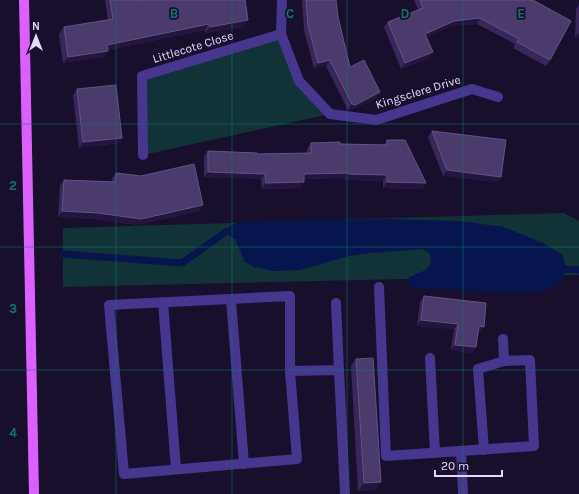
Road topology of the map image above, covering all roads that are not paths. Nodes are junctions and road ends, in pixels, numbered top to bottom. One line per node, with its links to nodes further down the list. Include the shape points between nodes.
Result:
1 (24, 0): 20 (main road)
2 (282, 0): 3 (street, Kingsclere Drive)
3 (281, 34): 4 (street, Kingsclere Drive, via 299,81 330,114 376,120 472,89); 5 (street, Littlecote Close, via 142,76)
4 (498, 97)
5 (143, 155)
6 (379, 287): 17 (street, via 386,456)
7 (231, 300): 8 (street); 14 (street, via 290,296); 18 (street)
8 (164, 302): 19 (street); 19 (street, via 109,305 124,474)
9 (336, 303): 13 (street)
10 (503, 339): 12 (street)
11 (430, 358): 17 (street)
12 (504, 361): 15 (street, via 478,369); 15 (street, via 530,360 534,446)
13 (338, 370): 14 (street); 21 (street)
14 (290, 371): 18 (street, via 297,459)
15 (484, 450): 16 (street)
16 (461, 451): 17 (street); 22 (street)
17 (435, 453)
18 (244, 464): 19 (street)
19 (176, 470)
20 (34, 494)
21 (345, 494)
22 (463, 494)

